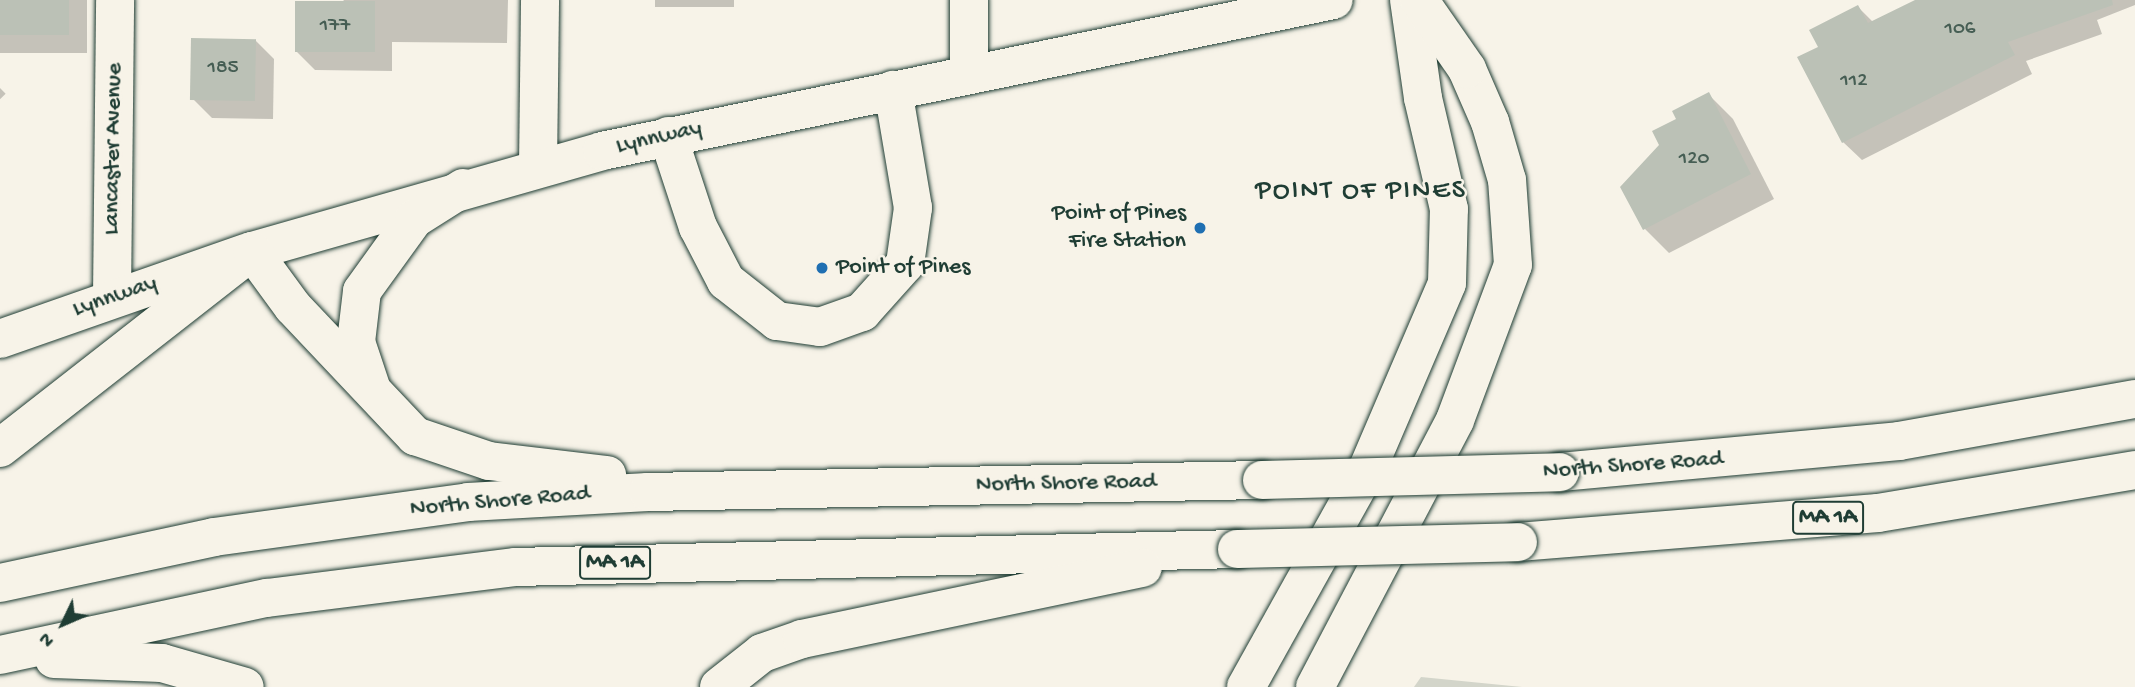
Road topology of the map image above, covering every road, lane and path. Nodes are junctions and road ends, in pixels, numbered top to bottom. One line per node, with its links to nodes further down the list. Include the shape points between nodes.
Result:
1 (116, 0): 13 (main road, Lancaster Avenue)
2 (540, 0): 10 (main road)
3 (969, 0): 7 (main road)
4 (1334, 0): 7 (main road, Lynnway)
5 (1409, 0): 26 (main road, via 1423,98 1449,209 1447,283 1367,470)
6 (1419, 0): 27 (main road, via 1467,69 1490,122 1507,180 1514,265 1464,401)
7 (969, 74): 8 (main road, Lynnway)
8 (893, 90): 9 (main road, Lynnway); 9 (main road, via 913,208 905,264 862,312 820,327 777,321 726,281 698,227)
9 (668, 136): 10 (main road, Lynnway)
10 (538, 167): 11 (main road, Lynnway)
11 (463, 188): 12 (main road, Lynnway); 16 (main road, via 414,219 362,291 356,342)
12 (252, 251): 13 (main road, Lynnway); 16 (main road); 17 (main road)
13 (112, 298): 14 (main road, Lynnway)
14 (0, 339)
15 (2135, 399): 19 (main road, North Shore Road, bridge, via 1872,445 1560,472)
16 (383, 407): 19 (main road, via 415,436 489,461)
17 (0, 448)
18 (2135, 470): 20 (main road, MA 1A, bridge, via 1878,513 1518,542)
19 (734, 491): 21 (main road, North Shore Road, via 559,496 383,512 214,537)
20 (1237, 549): 22 (main road, MA 1A, via 516,567 267,598); 25 (main road, via 802,639 762,653)
21 (0, 583)
22 (0, 655)
23 (0, 664): 24 (main road, via 131,658)
24 (245, 687)
25 (719, 687)
26 (1246, 687)
27 (1315, 687)

